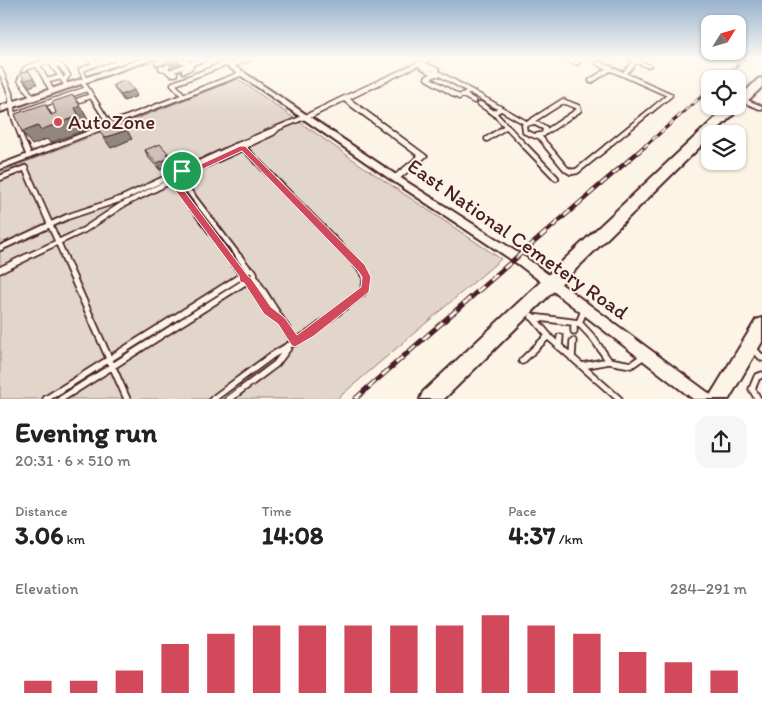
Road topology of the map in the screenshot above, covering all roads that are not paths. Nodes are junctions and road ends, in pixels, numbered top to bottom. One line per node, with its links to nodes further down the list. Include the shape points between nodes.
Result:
1 (61, 77): 20 (lane)
2 (21, 78): 28 (lane)
3 (44, 78): 19 (lane)
4 (59, 78): 19 (lane)
5 (67, 78): 20 (lane)
6 (83, 78): 21 (lane)
7 (99, 78): 21 (main road)
8 (188, 78): 26 (lane, via 173,84)
9 (232, 78): 26 (lane)
10 (247, 78): 40 (street, East National Cemetery Road)
11 (390, 78): 29 (street)
12 (428, 78): 24 (lane, via 459,97)
13 (446, 78): 22 (lane)
14 (595, 78): 17 (lane)
15 (632, 78): 48 (lane, via 670,95 577,171 566,169)
16 (2, 80): 37 (lane, via 10,93)
17 (590, 81)
18 (762, 81): 27 (highway)
19 (46, 82): 23 (lane)
20 (66, 84): 21 (main road); 23 (main road)
21 (85, 84): 25 (lane); 37 (lane)
22 (470, 91): 24 (lane); 36 (lane)
23 (52, 92): 28 (main road)
24 (463, 95): 30 (lane)
25 (91, 96): 33 (lane); 44 (lane)
26 (184, 96): 44 (lane)
27 (746, 96)
28 (33, 98): 37 (main road)
29 (344, 98): 40 (street); 55 (street, via 423,156)
30 (474, 101)
31 (480, 104): 38 (lane)
32 (746, 105): 34 (street)
33 (63, 106)
34 (762, 108)
35 (0, 109): 37 (main road)
36 (500, 109): 38 (lane); 43 (lane)
37 (12, 110): 42 (lane)
38 (494, 113): 45 (lane)
39 (726, 115): 67 (highway)
40 (305, 117): 46 (lane); 55 (street, East National Cemetery Road)
41 (25, 119): 42 (lane)
42 (16, 122): 51 (lane)
43 (528, 123): 47 (lane, via 540,124); 47 (lane, via 563,101 578,107 579,110); 48 (lane, via 523,127 525,132)
44 (110, 124): 51 (lane)
45 (506, 126): 49 (lane); 56 (lane)
46 (278, 128): 50 (lane); 53 (lane)
47 (546, 132): 48 (lane)
48 (539, 136)
49 (487, 139)
50 (243, 147): 53 (lane); 77 (lane, via 362,268 366,277 367,286 362,293)
51 (29, 156): 52 (lane)
52 (0, 165)
53 (184, 173): 57 (lane, via 173,171); 58 (lane)
54 (0, 178): 59 (lane, via 25,168)
55 (395, 178): 67 (street, East National Cemetery Road)
56 (556, 178)
57 (170, 181): 58 (lane); 59 (lane); 60 (lane); 64 (lane)
58 (182, 181): 63 (lane)
59 (50, 224): 60 (lane); 61 (lane)
60 (58, 242): 62 (lane); 82 (lane)
61 (0, 248)
62 (0, 270)
63 (249, 270): 64 (lane); 65 (lane)
64 (243, 275): 66 (lane); 82 (lane)
65 (254, 277): 66 (lane); 70 (lane)
66 (248, 280): 70 (lane, via 268,310); 85 (lane)
67 (552, 282): 68 (street, East National Cemetery Road); 69 (highway)
68 (585, 307): 71 (lane); 80 (street, East National Cemetery Road)
69 (529, 312): 71 (lane, via 561,323); 74 (lane); 94 (highway)
70 (281, 321): 77 (lane)
71 (577, 323): 73 (lane); 84 (lane, via 594,338)
72 (762, 326): 79 (highway)
73 (574, 331)
74 (548, 336): 78 (lane); 83 (lane)
75 (560, 337): 78 (lane)
76 (573, 341): 81 (lane)
77 (293, 343): 92 (lane); 93 (lane, via 276,364)
78 (559, 347): 81 (lane)
79 (756, 351): 97 (highway)
80 (647, 354): 84 (lane, via 631,366); 96 (street, East National Cemetery Road)
81 (572, 358): 86 (lane)
82 (109, 359): 85 (lane); 89 (lane)
83 (522, 360)
84 (609, 361): 86 (lane)
85 (112, 366): 90 (lane); 91 (lane)
86 (582, 366): 95 (lane)
87 (762, 375): 88 (lane, via 757,377 752,390)
88 (759, 398)
89 (46, 399)
90 (61, 399)
91 (127, 399)
92 (212, 399)
93 (229, 399)
94 (430, 399)
95 (619, 399)
96 (705, 399)
97 (718, 399)

